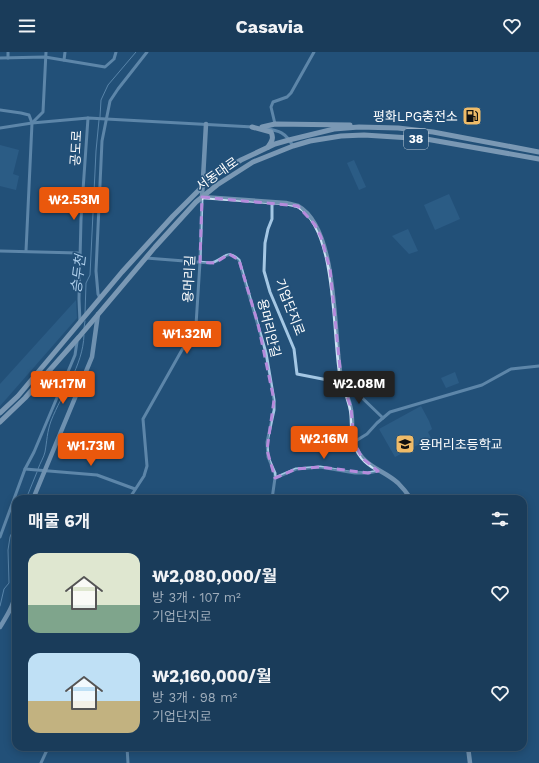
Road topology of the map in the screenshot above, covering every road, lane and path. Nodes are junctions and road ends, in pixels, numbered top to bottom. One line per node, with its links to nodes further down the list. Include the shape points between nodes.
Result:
1 (8, 52): 9 (street)
2 (46, 52): 7 (street)
3 (65, 52): 10 (street)
4 (116, 52): 10 (street, via 114,59 105,67)
5 (147, 52): 13 (street, 공도로, via 110,101)
6 (314, 52): 16 (street, via 291,93 273,102)
7 (45, 57): 9 (street); 10 (street); 14 (street, via 43,112)
8 (0, 58): 9 (street)
9 (8, 58)
10 (64, 60)
11 (0, 110): 14 (street, via 21,112 29,116)
12 (88, 118): 13 (street, 공도로); 14 (street, 공도로); 36 (street, 공도로, via 79,299)
13 (105, 119): 15 (street, 공도로); 34 (street, 공도로, via 96,271)
14 (32, 123): 20 (street, 공도로); 30 (street)
15 (206, 124): 17 (street, 공도로); 26 (street)
16 (275, 124): 18 (main road); 19 (main road)
17 (252, 126): 18 (street, 공도로); 23 (main road, via 271,132 273,136)
18 (262, 127): 21 (street, 공도로, via 278,130)
19 (359, 127): 21 (main road, 서동대로 / 38, via 334,129); 24 (main road, 서동대로 / 38, via 433,132)
20 (0, 128)
21 (289, 140): 22 (street, 공도로); 23 (main road, 서동대로 / 38)
22 (293, 146): 25 (main road, 서동대로 / 38, via 341,136 371,136 426,139); 27 (main road, 서동대로 / 38, via 253,162)
23 (267, 148): 26 (main road, 서동대로 / 38, via 241,160 211,178)
24 (539, 152)
25 (539, 159)
26 (202, 187): 27 (street); 34 (main road, 서동대로 / 38, via 158,231)
27 (202, 197): 28 (street); 32 (main road, 서동대로 / 38); 33 (street, 용머리길)
28 (272, 202): 39 (street, via 298,206 308,215 321,237 330,269); 39 (street, 기업단지로, via 272,219 265,243 264,271 294,349 297,374)
29 (0, 251): 30 (street)
30 (26, 252): 31 (street)
31 (78, 253)
32 (146, 258): 33 (street, 용머리안길); 35 (main road, 서동대로 / 38)
33 (200, 262): 47 (street, 용머리안길, via 215,263 230,254 235,255 242,266 266,353 271,382 274,410 267,450); 48 (street, 용머리길, via 196,325 143,419 148,466)
34 (98, 301): 36 (main road, 서동대로 / 38)
35 (97, 314): 37 (main road, 서동대로 / 38); 45 (street, via 92,357)
36 (81, 322): 40 (main road, 서동대로 / 38, via 18,396)
37 (78, 338): 42 (main road, 서동대로 / 38); 44 (street, via 75,355)
38 (539, 366): 41 (street, via 511,368 482,385 390,412)
39 (343, 383): 41 (street); 43 (street, via 351,408)
40 (0, 413)
41 (383, 418): 43 (street, via 367,434)
42 (0, 422)
43 (354, 442): 46 (street, via 362,458)
44 (27, 470): 45 (street); 49 (street)
45 (42, 471): 48 (street, via 97,475); 50 (street)
46 (378, 471): 47 (street, via 368,473 320,467 296,469); 53 (street, via 398,483)
47 (275, 478): 52 (street, 용머리안길)
48 (135, 489): 51 (street, 용머리길)
49 (17, 495)
50 (34, 495)
51 (131, 495)
52 (273, 495)
53 (408, 495)
54 (12, 507): 55 (street)
55 (0, 537)
56 (12, 606): 57 (street)
57 (0, 627)
58 (47, 751): 61 (street)
59 (127, 751): 62 (street)
60 (468, 751): 63 (street)
61 (42, 763)
62 (128, 763)
63 (470, 763)

